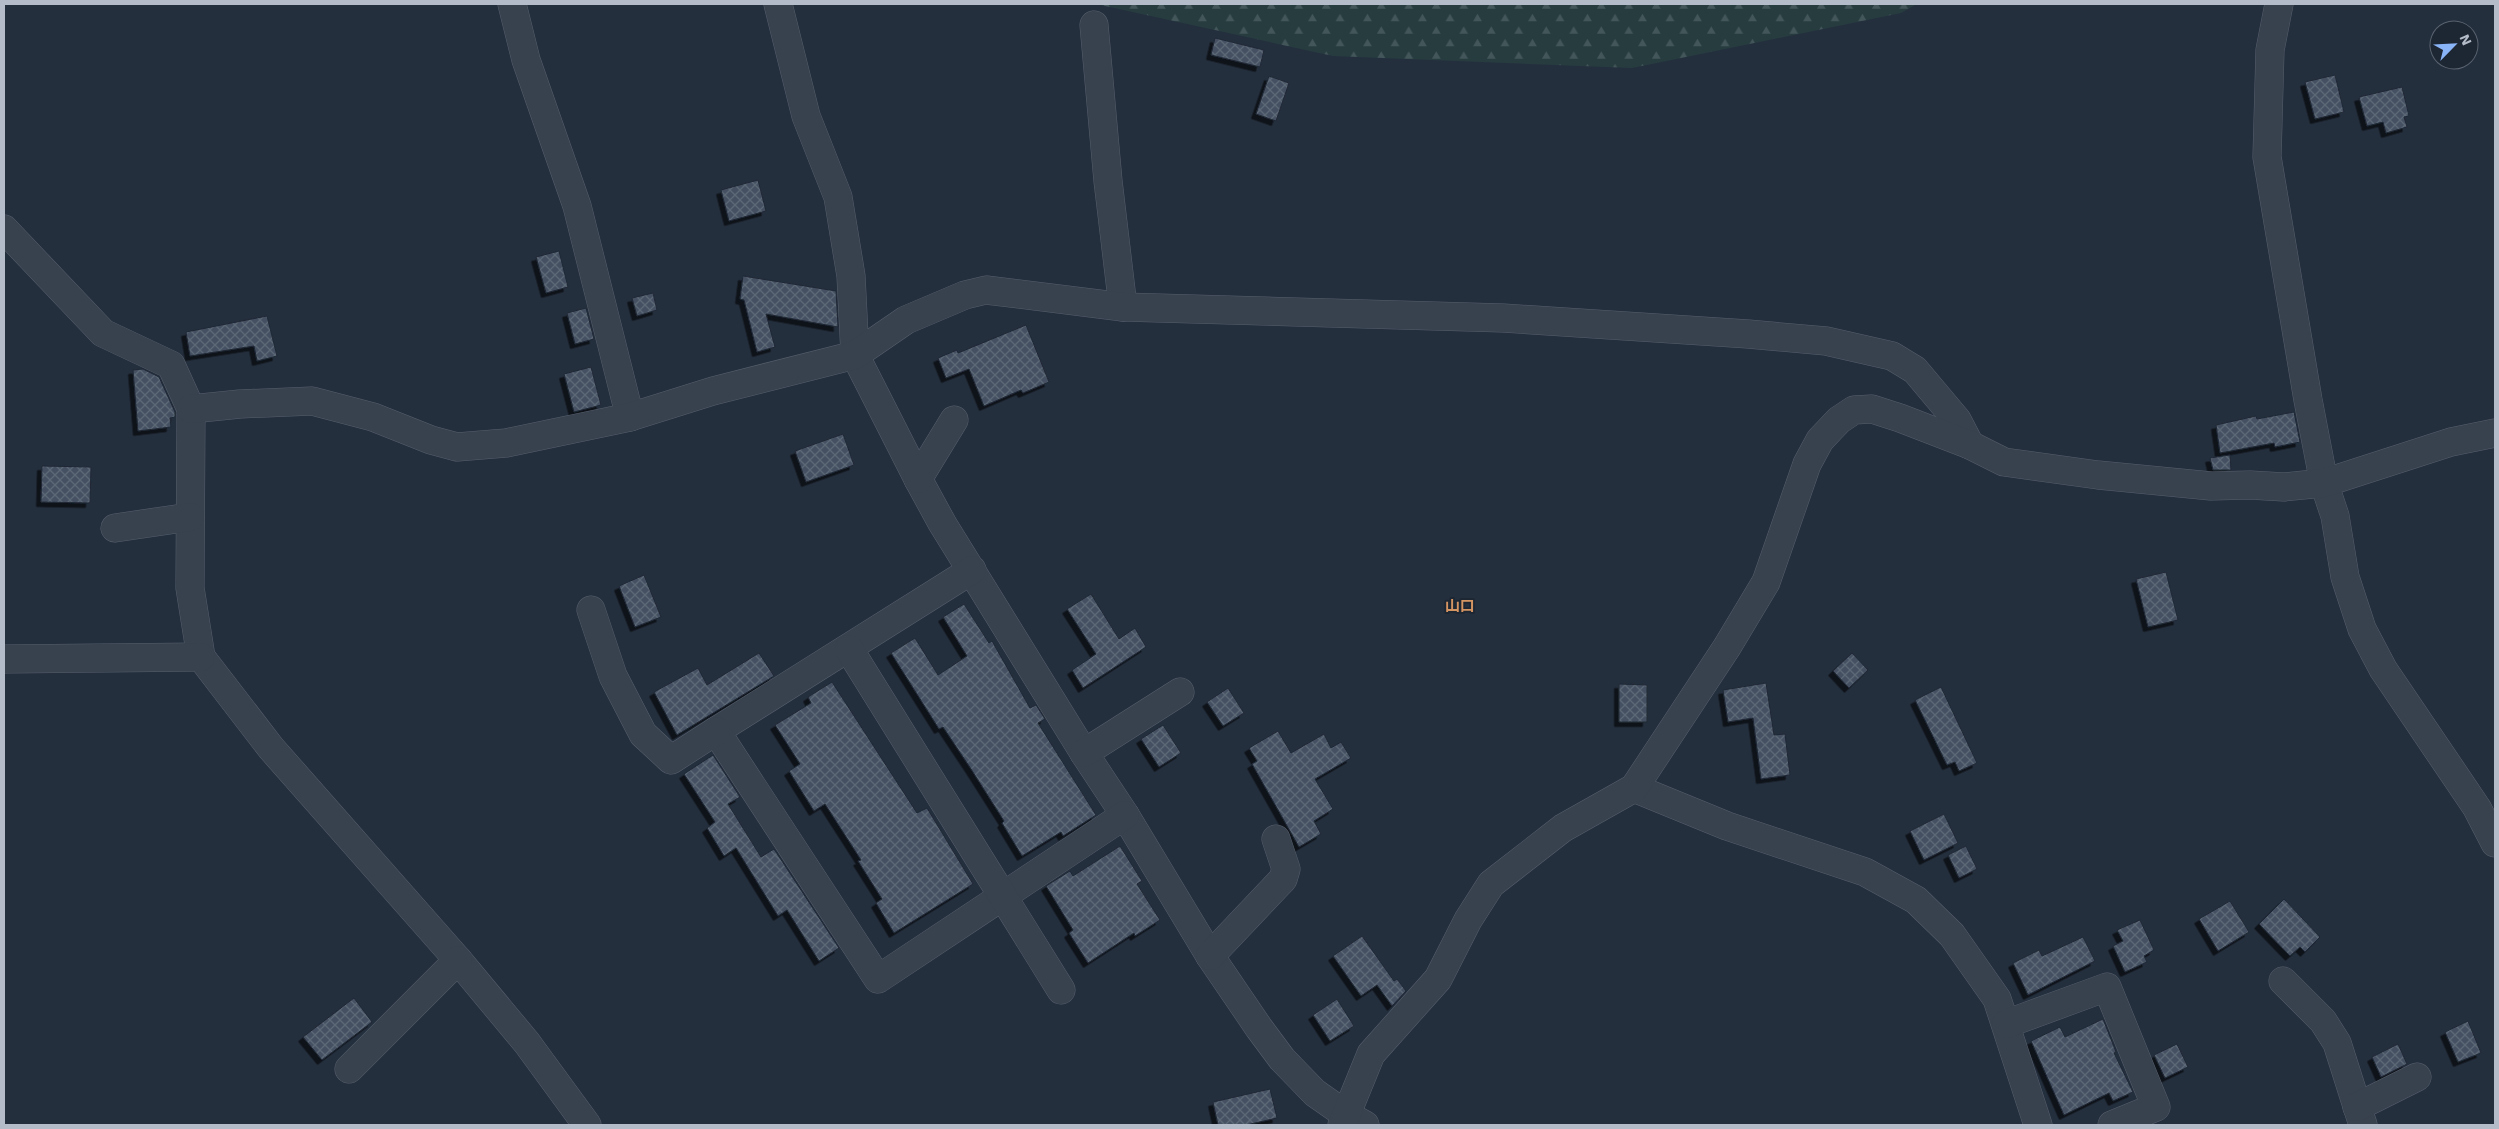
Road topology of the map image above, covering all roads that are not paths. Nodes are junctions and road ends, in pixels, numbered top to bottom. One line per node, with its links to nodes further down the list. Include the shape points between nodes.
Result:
1 (512, 4): 9 (street, via 526,60 577,206)
2 (778, 4): 7 (street, via 806,116 838,197 851,276)
3 (2279, 4): 14 (street, via 2270,50 2267,157)
4 (1094, 25): 6 (street)
5 (4, 229): 8 (street, via 103,333 170,365)
6 (1123, 307): 7 (street, via 986,290 965,295 906,320); 12 (street, via 1503,318 1826,341 1892,356 1915,370 1957,420)
7 (855, 355): 9 (street, via 713,391); 13 (street)
8 (191, 409): 9 (street, via 312,402 373,416 431,440 457,446 506,442); 15 (street)
9 (630, 417)
10 (954, 420): 13 (street)
11 (2495, 433): 14 (street, via 2451,442)
12 (1970, 446): 14 (street, via 2004,462 2098,475 2211,486 2284,487); 25 (street, via 1872,409 1854,410 1839,420 1820,440 1807,464 1766,582)
13 (918, 478): 17 (street)
14 (2324, 482): 28 (street, via 2335,516 2345,577 2362,629 2384,669 2477,808)
15 (190, 518): 16 (street); 20 (street, via 190,588)
16 (115, 528)
17 (972, 570): 19 (street); 24 (street)
18 (591, 610): 23 (street, via 613,676 643,734 671,760)
19 (849, 649): 23 (street); 29 (street)
20 (202, 657): 21 (street); 31 (street, via 271,748)
21 (4, 659)
22 (1180, 692): 24 (street)
23 (716, 731): 29 (street, via 878,979)
24 (1084, 753): 26 (street)
25 (1634, 788): 34 (street, via 1727,826 1866,872 1916,900 1952,935 1997,999); 38 (street, via 1563,828 1492,884 1468,920 1438,980 1371,1054)
26 (1124, 815): 29 (street); 30 (street)
27 (1276, 839): 30 (street, via 1286,869 1283,879)
28 (2495, 844)
29 (1001, 896): 33 (street)
30 (1210, 956): 38 (street, via 1282,1059 1315,1093)
31 (458, 960): 35 (street); 39 (street)
32 (2284, 981): 37 (street, via 2323,1020 2336,1043)
33 (1061, 990)
34 (2006, 1024): 40 (street); 41 (street, via 2107,987 2156,1107)
35 (349, 1069)
36 (2417, 1077): 37 (street)
37 (2360, 1116)
38 (1351, 1122)
39 (587, 1125)
40 (2038, 1125)
41 (2112, 1125)

